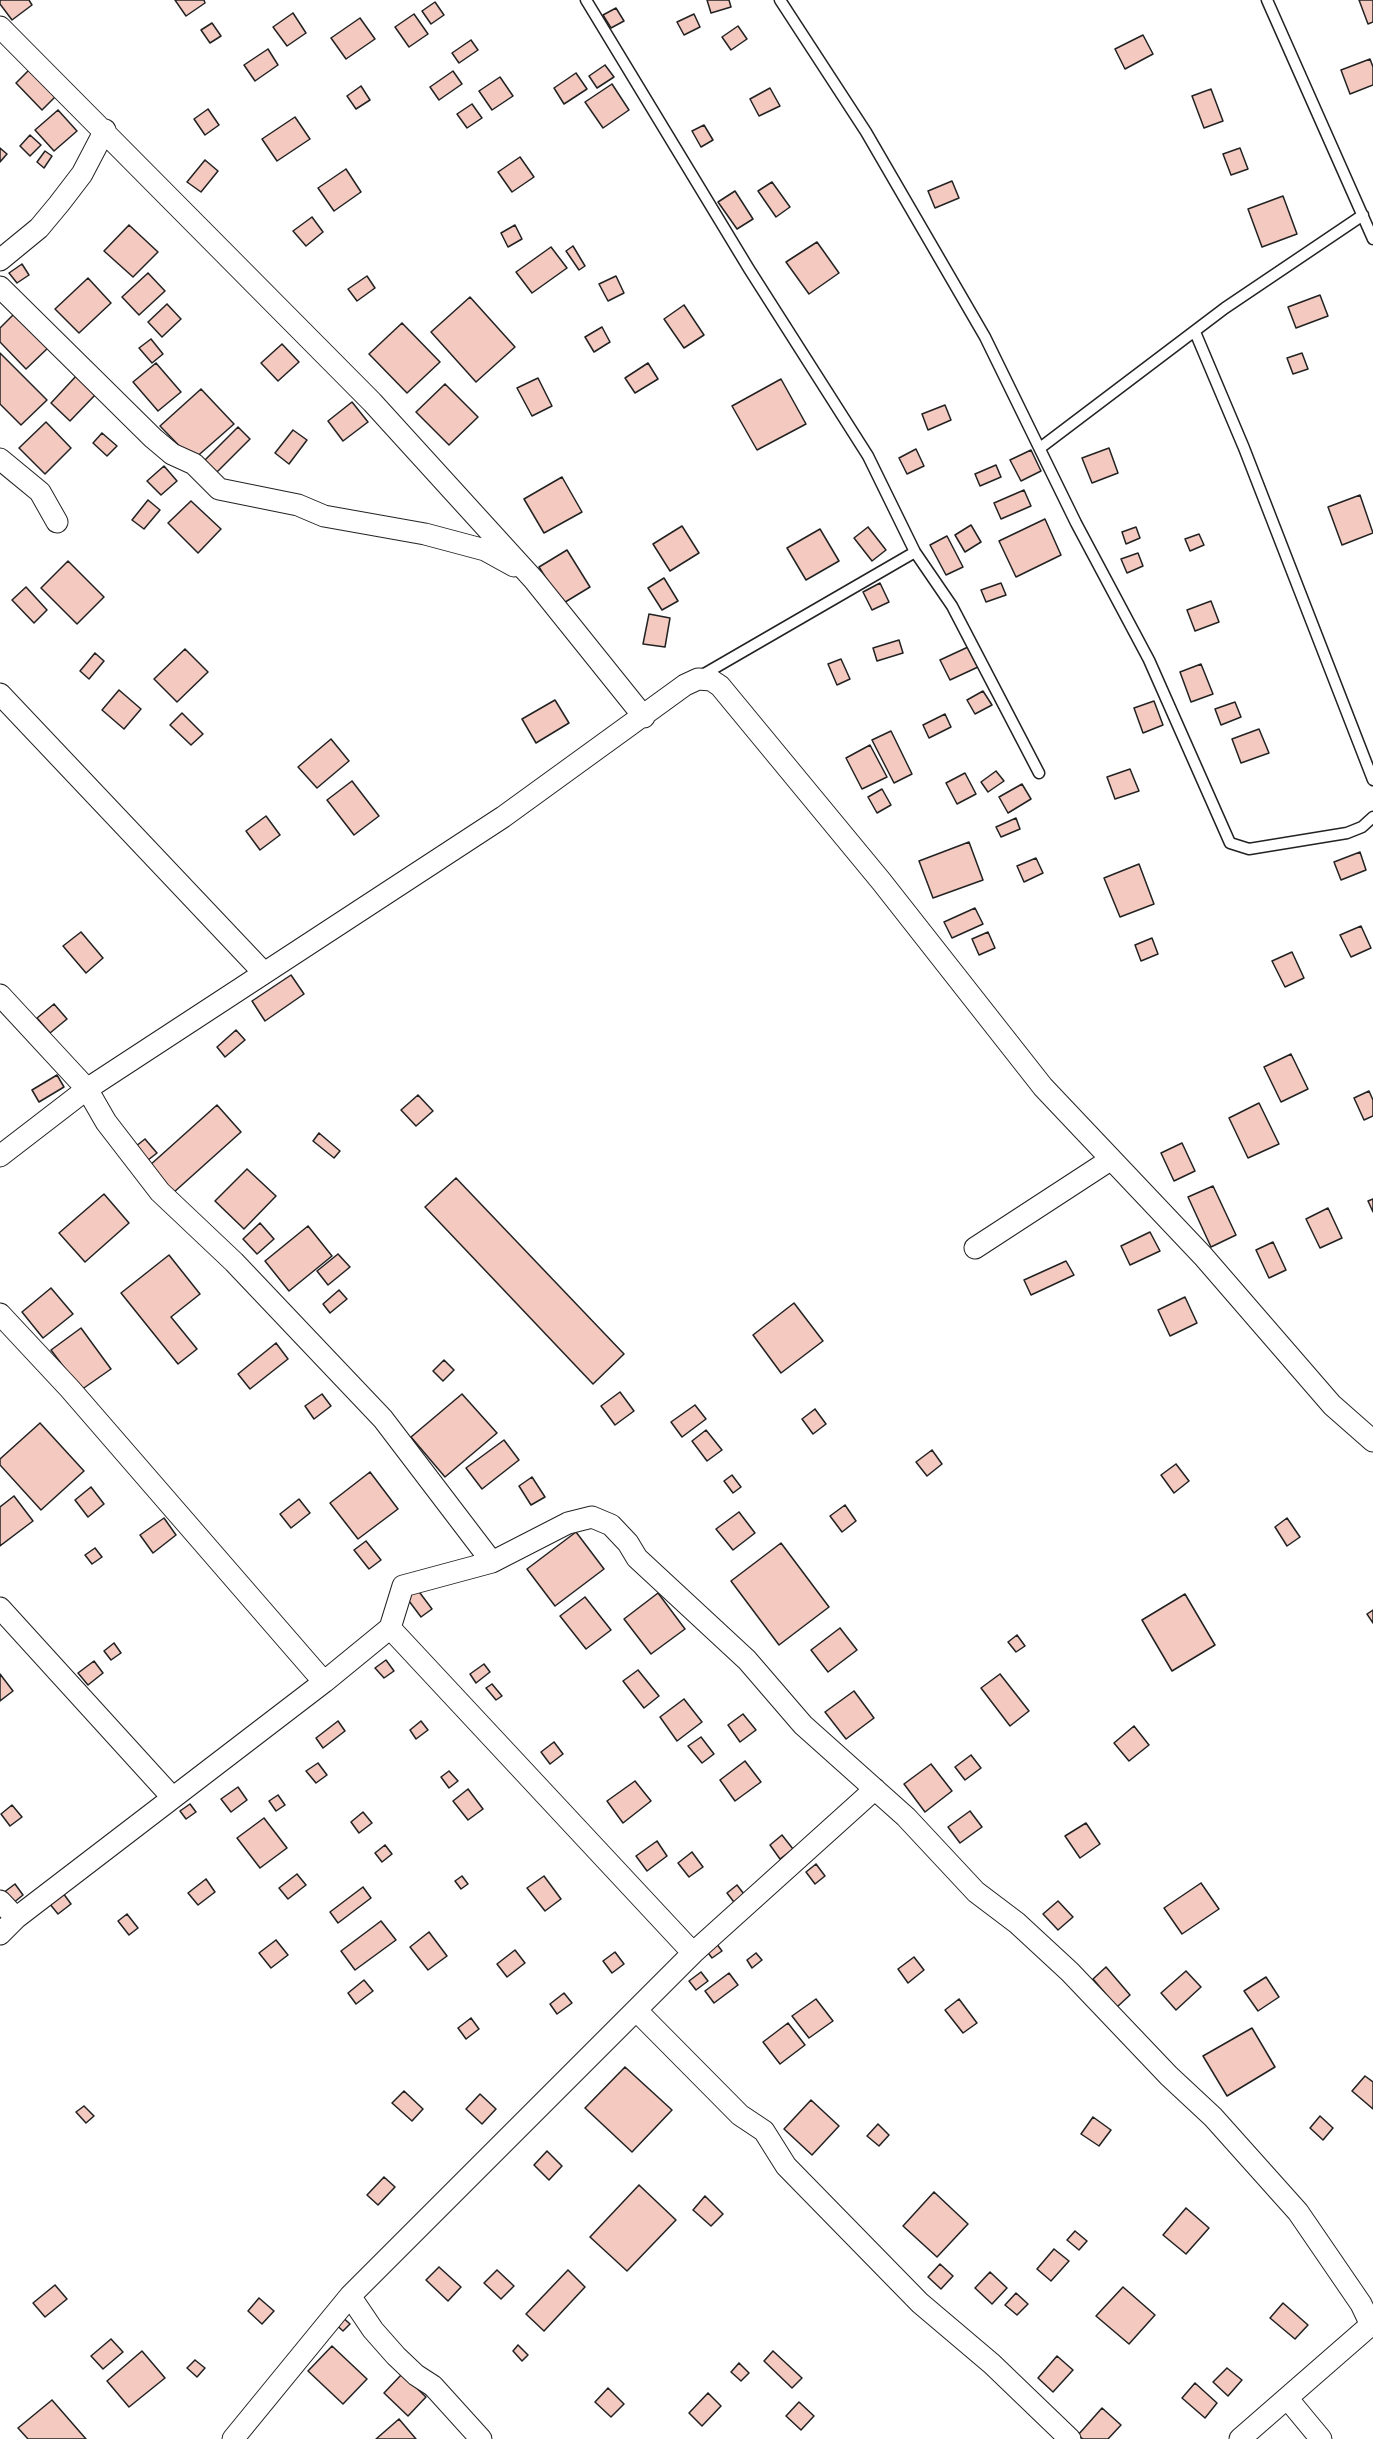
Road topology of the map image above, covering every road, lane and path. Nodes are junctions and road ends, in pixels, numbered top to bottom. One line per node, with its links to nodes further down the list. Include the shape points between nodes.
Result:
1 (586, 0): 14 (lane, via 868,456)
2 (780, 0): 11 (lane, via 866,132 959,291)
3 (1267, 0): 6 (lane)
4 (0, 27): 5 (street)
5 (105, 130): 8 (street, via 82,174 59,204 39,228); 15 (street, via 372,402)
6 (1363, 215): 7 (lane); 10 (lane)
7 (1373, 239)
8 (0, 260)
9 (0, 287): 15 (street, via 153,438 172,454 194,464 219,489 485,550)
10 (1195, 332): 11 (lane); 20 (lane)
11 (1040, 448): 21 (lane, via 1149,660 1230,843 1249,849 1347,834)
12 (0, 459): 13 (street, via 40,492)
13 (57, 522)
14 (915, 552): 16 (lane); 19 (lane, via 952,606)
15 (534, 580): 18 (street)
16 (686, 685): 18 (street); 26 (street, via 698,679 720,686 1043,1087)
17 (0, 694): 22 (street)
18 (645, 717): 22 (street, via 503,818)
19 (1039, 773)
20 (1373, 780)
21 (1373, 817)
22 (264, 973): 24 (street)
23 (0, 995): 24 (street)
24 (87, 1089): 25 (street); 30 (street, via 106,1122 160,1192 240,1268 369,1402)
25 (0, 1156)
26 (1110, 1160): 27 (street); 29 (street, via 1203,1256 1332,1405)
27 (975, 1248)
28 (0, 1314): 33 (street)
29 (1373, 1441)
30 (492, 1562): 32 (street, via 403,1586); 34 (street, via 568,1523 592,1517 611,1525 637,1558 747,1660 803,1725)
31 (0, 1608): 35 (street)
32 (390, 1628): 33 (street); 39 (street)
33 (324, 1682): 35 (street)
34 (875, 1789): 39 (street); 42 (street, via 976,1892 1070,1972 1213,2117 1298,2212)
35 (172, 1797): 37 (street)
36 (0, 1901): 37 (street)
37 (16, 1918): 38 (street)
38 (0, 1934)
39 (693, 1953): 40 (street)
40 (636, 2010): 41 (street); 46 (street, via 740,2115 764,2131 786,2166 920,2303 992,2364)
41 (350, 2296): 44 (street); 45 (street, via 396,2355 433,2386)
42 (1372, 2324): 43 (street)
43 (1287, 2398): 47 (street); 48 (street)
44 (233, 2439)
45 (482, 2439)
46 (1070, 2439)
47 (1240, 2439)
48 (1321, 2439)

